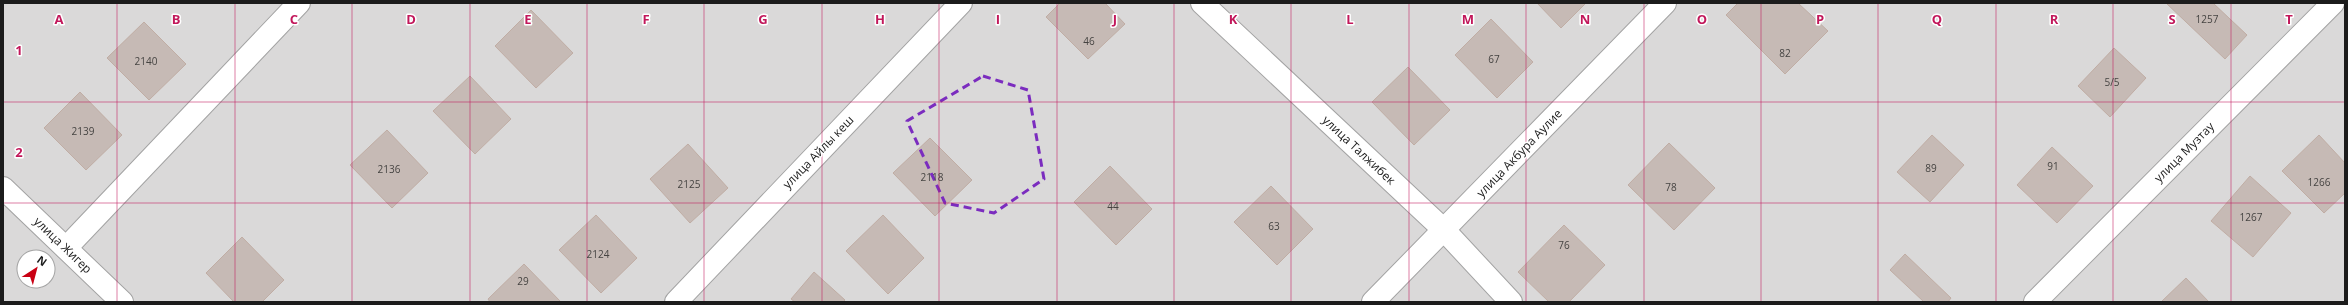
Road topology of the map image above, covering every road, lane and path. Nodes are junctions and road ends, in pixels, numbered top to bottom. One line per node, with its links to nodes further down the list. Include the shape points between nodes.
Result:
1 (300, 3): 8 (street)
2 (961, 3): 10 (street, улица Айлы кеш)
3 (1202, 3): 7 (street, улица Талжибек)
4 (1665, 3): 7 (street, улица Акбура Аулие)
5 (2333, 3): 13 (street, улица Музтау)
6 (3, 188): 8 (street, улица Жигер)
7 (1444, 230): 11 (street, улица Акбура Аулие); 12 (street, улица Талжибек)
8 (66, 248): 9 (street, улица Жигер)
9 (122, 302)
10 (676, 302)
11 (1373, 302)
12 (1510, 302)
13 (2035, 302)

